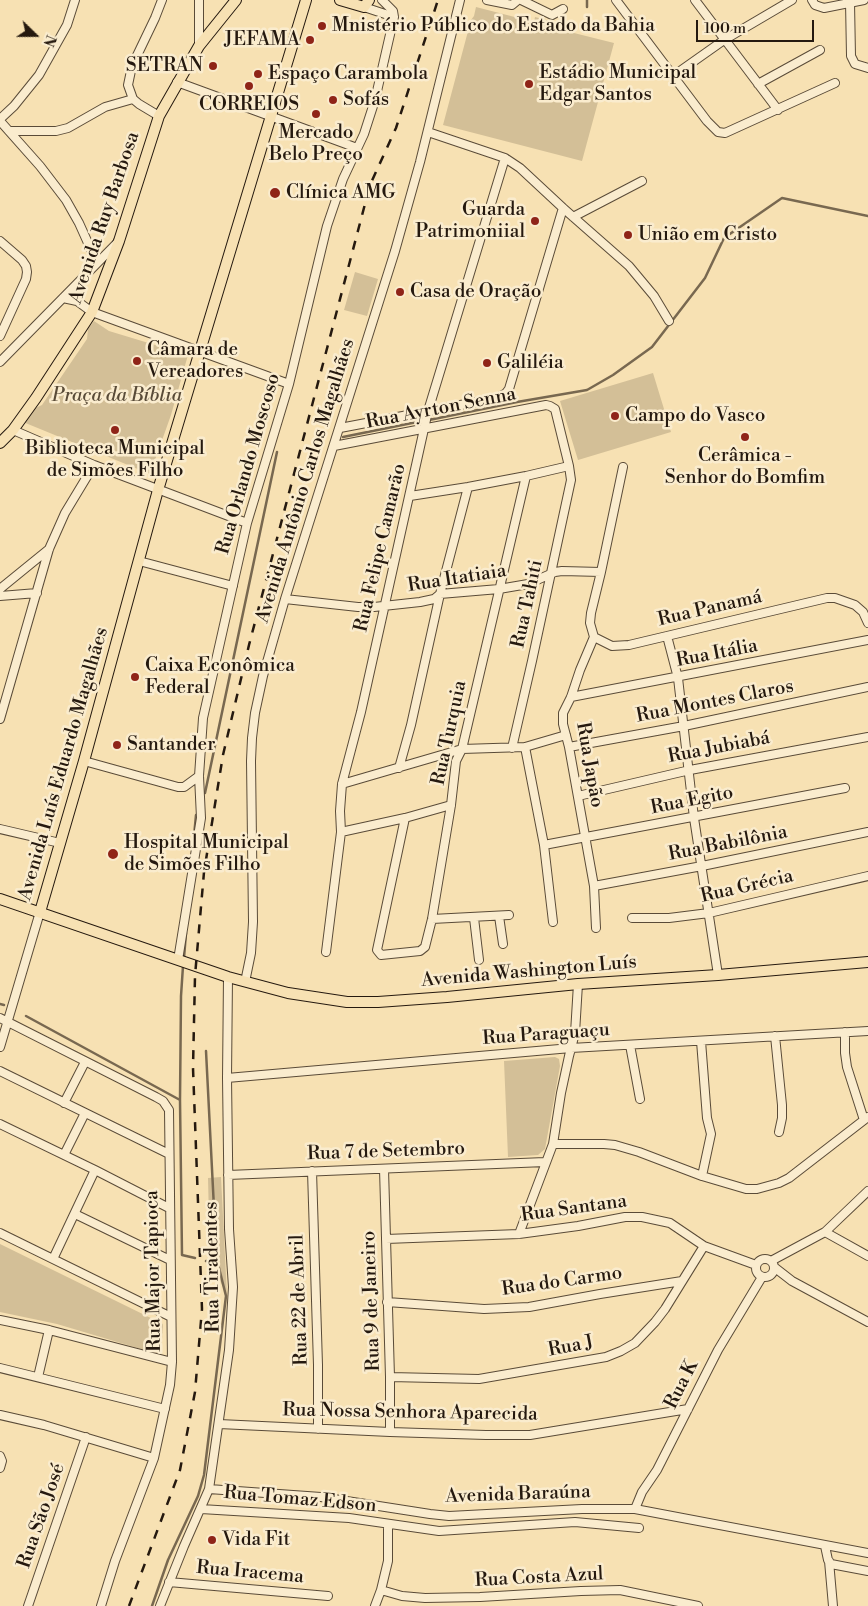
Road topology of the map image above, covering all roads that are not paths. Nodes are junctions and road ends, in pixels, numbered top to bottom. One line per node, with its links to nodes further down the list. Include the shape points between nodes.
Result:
1 (75, 0): 32 (street, via 67,25 39,75)
2 (162, 0): 28 (street, via 129,74 128,85)
3 (199, 0): 21 (street)
4 (236, 0): 21 (main road, Avenida Ruy Barbosa)
5 (306, 0): 31 (main road, Avenida Luís Eduardo Magalhães)
6 (340, 0): 17 (main road)
7 (382, 0): 19 (street, via 393,11)
8 (460, 0): 34 (street, Avenida Antônio Carlos Magalhães)
9 (487, 0): 10 (street, via 512,5)
10 (520, 0): 18 (street, via 552,16)
11 (616, 0): 24 (street)
12 (695, 0): 20 (street)
13 (792, 0): 20 (street)
14 (812, 0): 16 (street, via 824,8)
15 (864, 0): 16 (street)
16 (850, 2): 23 (street, via 851,56 856,64)
17 (366, 4): 19 (street)
18 (563, 9)
19 (394, 17): 35 (street, Rua Orlando Moscoso, via 370,120)
20 (724, 40): 24 (street); 26 (street)
21 (198, 46): 25 (main road, Avenida Ruy Barbosa)
22 (820, 50): 26 (street)
23 (868, 68)
24 (673, 76): 29 (street, via 718,132 724,133)
25 (177, 82): 30 (main road, Avenida Ruy Barbosa); 31 (street)
26 (758, 84): 29 (street)
27 (835, 84): 29 (street)
28 (133, 99): 30 (street); 33 (street, via 105,107 68,128)
29 (778, 110)
30 (159, 116): 41 (main road, Avenida Ruy Barbosa)
31 (271, 116): 35 (street); 47 (main road, Avenida Luís Eduardo Magalhães)
32 (0, 120): 33 (street)
33 (9, 131): 42 (street, via 66,200)
34 (428, 132): 36 (street); 52 (street, Avenida Antônio Carlos Magalhães)
35 (358, 148): 49 (street, Rua Orlando Moscoso, via 327,226)
36 (505, 158): 38 (street); 51 (street, Rua Felipe Camarão)
37 (642, 181): 39 (street)
38 (563, 208): 39 (street); 51 (street, Rua Ayrton Senna, via 509,389 497,398)
39 (573, 217): 45 (street, via 629,266 654,296)
40 (0, 241): 46 (street, via 22,260 27,272)
41 (119, 241): 42 (street); 44 (main road, Avenida Ruy Barbosa)
42 (97, 262): 43 (street)
43 (63, 298): 44 (street, via 77,301); 48 (street)
44 (92, 312): 47 (street); 54 (main road, Avenida Ruy Barbosa)
45 (669, 321)
46 (0, 336)
47 (201, 351): 49 (street); 62 (main road, Avenida Luís Eduardo Magalhães)
48 (0, 362)
49 (289, 384): 64 (street, Rua Orlando Moscoso)
50 (553, 407): 53 (street, Rua Ayrton Senna, via 546,405); 58 (street, Rua Tahiti)
51 (428, 411): 52 (street, Rua Ayrton Senna); 53 (street, Rua Felipe Camarão)
52 (340, 428): 56 (street, Avenida Antônio Carlos Magalhães)
53 (425, 428): 56 (street, Rua Ayrton Senna); 63 (street, Rua Felipe Camarão)
54 (13, 430): 55 (main road, Avenida Ruy Barbosa); 57 (street)
55 (0, 443)
56 (334, 446): 75 (street, Avenida Antônio Carlos Magalhães)
57 (94, 465): 62 (street); 65 (street, via 65,513)
58 (569, 466): 60 (street); 68 (street, Rua Tahiti, via 571,480)
59 (623, 467): 67 (street, Rua Japão)
60 (526, 476): 61 (street); 71 (street, Rua Turquia)
61 (468, 487): 63 (street); 73 (street)
62 (158, 490): 64 (street); 66 (main road, Avenida Luís Eduardo Magalhães)
63 (410, 496): 76 (street, Rua Felipe Camarão)
64 (247, 523): 69 (street, Rua Orlando Moscoso)
65 (49, 549): 70 (street); 72 (street)
66 (139, 561): 69 (street); 92 (main road, Avenida Luís Eduardo Magalhães)
67 (601, 572): 68 (street, Rua Itatiaia, via 562,571); 79 (street, Rua Japão, via 591,613)
68 (551, 574): 71 (street, Rua Itatiaia, via 528,584); 90 (street, Rua Tahiti)
69 (233, 586): 95 (street, Rua Orlando Moscoso, via 203,718)
70 (0, 588)
71 (499, 588): 73 (street, Rua Itatiaia); 91 (street, Rua Turquia)
72 (37, 593): 74 (street); 84 (street)
73 (440, 594): 76 (street, Rua Itatiaia, via 428,600); 93 (street)
74 (0, 596)
75 (285, 599): 76 (street, Rua Itatiaia, via 358,607); 128 (street, Avenida Antônio Carlos Magalhães, via 263,676 252,738 253,922)
76 (384, 606): 96 (street, Rua Felipe Camarão)
77 (868, 623): 78 (street, Rua Panamá, via 856,605 827,598)
78 (668, 636): 79 (street, Rua Panamá, via 619,646); 81 (street)
79 (594, 637): 83 (street, Rua Japão)
80 (868, 640): 81 (street, Rua Itália)
81 (678, 678): 83 (street, Rua Itália); 85 (street)
82 (868, 687): 85 (street, Rua Montes Claros)
83 (571, 697): 86 (street, Rua Japão, via 563,714)
84 (0, 719)
85 (684, 726): 89 (street, Rua Montes Claros); 94 (street)
86 (566, 734): 88 (street); 89 (street, Rua Japão)
87 (868, 737): 94 (street, Rua Jubiabá)
88 (525, 747): 90 (street); 107 (street)
89 (569, 747): 98 (street, Rua Japão)
90 (512, 748): 91 (street)
91 (462, 749): 93 (street); 99 (street, Rua Turquia, via 456,761)
92 (84, 761): 95 (street, via 178,788); 106 (main road, Avenida Luís Eduardo Magalhães)
93 (399, 768): 96 (street)
94 (690, 770): 98 (street, Rua Jubiabá); 101 (street)
95 (199, 776): 125 (street, Rua Orlando Moscoso, via 201,818 184,920)
96 (342, 784): 103 (street, Rua Felipe Camarão)
97 (845, 788): 101 (street, Rua Egito)
98 (578, 796): 105 (street, Rua Japão)
99 (451, 805): 100 (street); 118 (street, Rua Turquia)
100 (405, 818): 103 (street); 118 (street, Rua Turquia, via 377,950 379,954 422,951)
101 (694, 818): 105 (street, Rua Egito); 108 (street)
102 (0, 829): 106 (street)
103 (341, 832): 122 (street, Rua Felipe Camarão)
104 (868, 832): 108 (street, Rua Babilônia)
105 (585, 838): 107 (street, Rua Egito); 110 (street, Rua Japão)
106 (60, 843): 112 (main road, Avenida Luís Eduardo Magalhães)
107 (544, 845): 119 (street)
108 (702, 866): 110 (street, Rua Babilônia); 113 (street)
109 (868, 876): 113 (street, Rua Grécia)
110 (594, 886): 120 (street, Rua Japão)
111 (0, 899): 112 (main road, Avenida Washington Luís)
112 (40, 912): 125 (main road, Avenida Washington Luís); 130 (street, Avenida Luís Eduardo Magalhães)
113 (709, 913): 117 (street, Rua Grécia); 126 (street)
114 (508, 915): 115 (street)
115 (500, 916): 116 (street); 121 (street)
116 (474, 918): 118 (street); 123 (street)
117 (632, 918)
118 (432, 919)
119 (553, 922)
120 (596, 928)
121 (504, 944)
122 (326, 952)
123 (479, 960)
124 (868, 962): 126 (main road, Avenida Washington Luís)
125 (187, 963): 127 (main road, Avenida Washington Luís)
126 (718, 975): 129 (main road, Avenida Washington Luís)
127 (228, 977): 128 (main road, Avenida Washington Luís); 140 (street, Rua Tiradentes)
128 (245, 982): 129 (main road, Avenida Washington Luís, via 288,993 347,1002 447,997)
129 (578, 984): 137 (street, via 577,1024)
130 (4, 1019): 136 (street, Avenida Luís Eduardo Magalhães); 138 (street, Rua Major Tapioca)
131 (845, 1032): 132 (street, Rua Paraguaçu); 133 (street, Rua Paraguaçu); 144 (street, via 847,1067)
132 (868, 1032)
133 (776, 1036): 134 (street, Rua Paraguaçu); 146 (street, via 782,1105)
134 (701, 1041): 135 (street, Rua Paraguaçu); 155 (street, via 710,1134)
135 (630, 1046): 137 (street, Rua Paraguaçu); 141 (street)
136 (0, 1047)
137 (571, 1048): 140 (street, Rua Paraguaçu); 147 (street)
138 (85, 1062): 142 (street); 148 (street, Rua Major Tapioca, via 163,1101 169,1110)
139 (0, 1071): 142 (street)
140 (227, 1078): 154 (street, Rua Tiradentes)
141 (640, 1099)
142 (64, 1103): 143 (street)
143 (85, 1113): 148 (street); 149 (street)
144 (866, 1118): 155 (street, via 779,1183 746,1190)
145 (0, 1124): 149 (street)
146 (779, 1132)
147 (552, 1144): 150 (street); 155 (street, via 615,1145)
148 (169, 1154): 157 (street, Rua Major Tapioca)
149 (64, 1155): 152 (street)
150 (545, 1162): 151 (street, Rua 7 de Setembro); 161 (street)
151 (384, 1169): 153 (street, Rua 7 de Setembro); 162 (street, Rua 9 de Janeiro)
152 (95, 1170): 157 (street); 158 (street)
153 (312, 1171): 154 (street, Rua 7 de Setembro); 184 (street, Rua 22 de Abril)
154 (228, 1175): 183 (street, Rua Tiradentes, via 232,1317)
155 (702, 1176)
156 (868, 1190): 159 (street)
157 (169, 1208): 166 (street, Rua Major Tapioca)
158 (75, 1214): 165 (street); 166 (street)
159 (825, 1232): 164 (street); 167 (street)
160 (0, 1233): 165 (street)
161 (519, 1234): 162 (street, Rua Santana); 163 (street, Rua Santana, via 642,1217 670,1224)
162 (386, 1239): 171 (street, Rua 9 de Janeiro)
163 (704, 1246): 168 (street, Rua Santana); 170 (street, Rua J)
164 (868, 1256)
165 (53, 1259): 172 (street)
166 (170, 1260): 172 (street, Rua Major Tapioca)
167 (773, 1264): 168 (street, via 764,1258); 169 (street, via 770,1275); 174 (street, via 792,1281)
168 (756, 1265): 169 (street)
169 (762, 1277): 181 (street, Rua K, via 718,1350)
170 (682, 1281): 171 (street, Rua do Carmo, via 529,1307 484,1309); 179 (street, Rua J, via 643,1336 606,1357 479,1379)
171 (387, 1302): 179 (street, Rua 9 de Janeiro)
172 (171, 1316): 176 (street, Rua Major Tapioca)
173 (0, 1320): 175 (street)
174 (868, 1322)
175 (49, 1330): 176 (street); 178 (street)
176 (172, 1362): 180 (street, Rua Major Tapioca)
177 (0, 1368): 178 (street)
178 (38, 1377): 180 (street)
179 (390, 1377): 185 (street, Rua 9 de Janeiro)
180 (165, 1409): 188 (street, Rua Major Tapioca)
181 (688, 1410): 185 (street, Rua Nossa Senhora Aparecida, via 530,1435); 192 (street, Rua K)
182 (0, 1415): 186 (street)
183 (219, 1424): 184 (street, Rua Nossa Senhora Aparecida); 190 (street, Rua Tiradentes)
184 (318, 1429): 185 (street, Rua Nossa Senhora Aparecida)
185 (390, 1432)
186 (86, 1437): 188 (street); 203 (street, Rua São José)
187 (0, 1456): 189 (street)
188 (154, 1458): 204 (street, Rua Major Tapioca)
189 (0, 1468)
190 (210, 1489): 191 (street, Rua Tiradentes); 192 (street, Avenida Baraúna, via 321,1497 449,1516 582,1508)
191 (202, 1509): 193 (street, Rua Tomaz Edson, via 349,1518); 199 (street, Rua Tiradentes)
192 (635, 1510): 195 (street, Avenida Baraúna)
193 (388, 1525): 194 (street, via 439,1531 575,1522); 200 (street, Rua Tomaz Edson, via 388,1561)
194 (639, 1528)
195 (825, 1546): 196 (street, Avenida Baraúna); 197 (street)
196 (868, 1553)
197 (828, 1560): 198 (street, via 831,1564); 209 (street)
198 (868, 1571)
199 (169, 1582): 201 (street, Rua Iracema); 205 (street, Rua Tiradentes)
200 (381, 1590): 202 (street, Rua Costa Azul, via 414,1597); 206 (street, Rua Tomaz Edson)
201 (328, 1596)
202 (480, 1597): 207 (street); 208 (street, Rua Costa Azul, via 620,1590)
203 (28, 1606)
204 (101, 1606)
205 (160, 1606)
206 (375, 1606)
207 (477, 1606)
208 (697, 1606)
209 (833, 1606)

